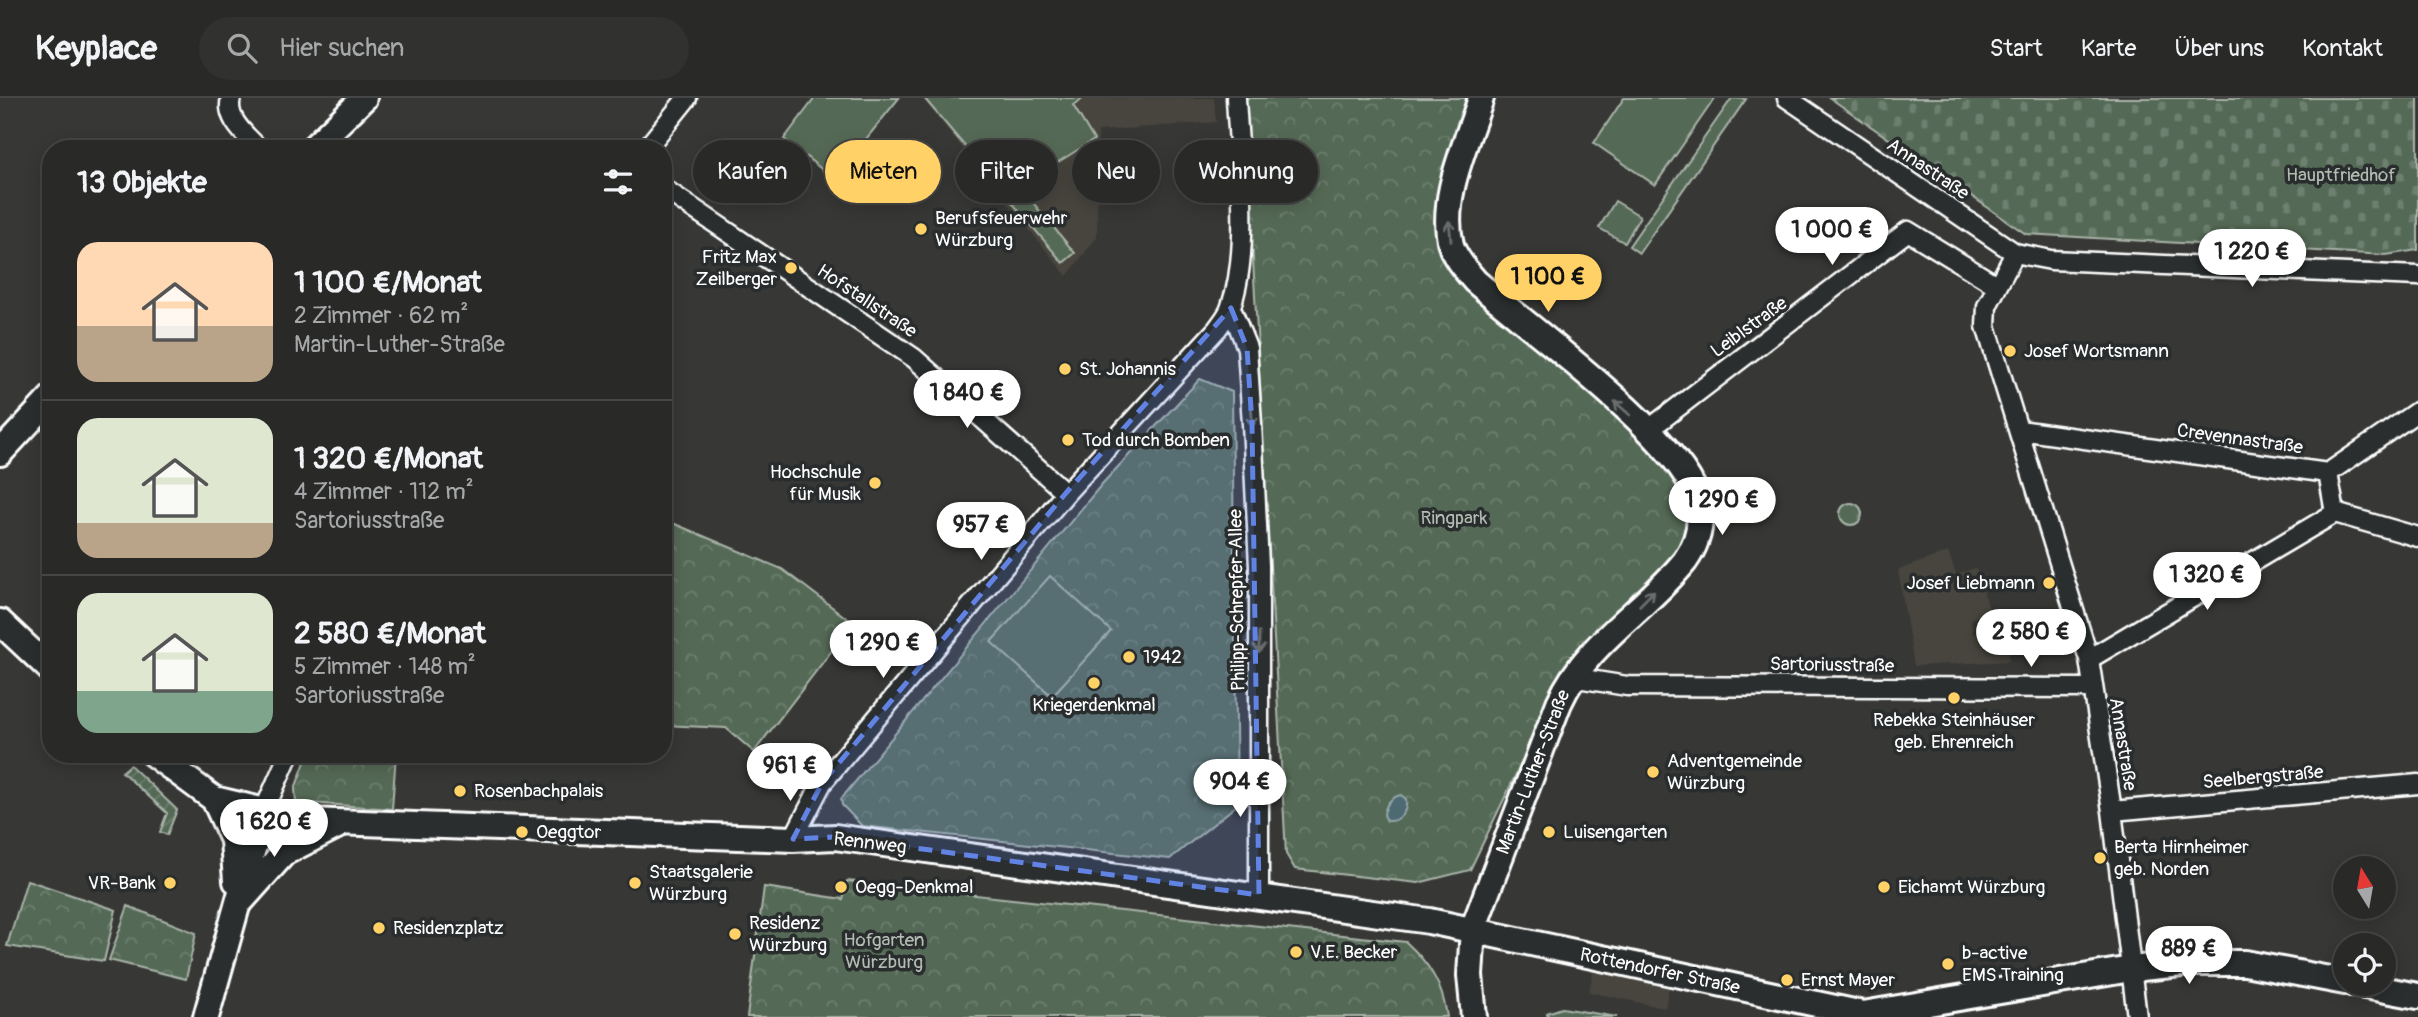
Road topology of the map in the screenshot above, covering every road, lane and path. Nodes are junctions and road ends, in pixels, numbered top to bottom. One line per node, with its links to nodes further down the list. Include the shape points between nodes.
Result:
1 (231, 98): 7 (street, via 232,118)
2 (364, 98): 8 (street)
3 (688, 98): 9 (street)
4 (1236, 98): 14 (street, via 1241,229 1240,270)
5 (1481, 98): 17 (street, Martin-Luther-Straße, one-way to 5, via 1475,281 1456,257 1448,215)
6 (1787, 98): 11 (street, Annastraße)
7 (251, 140)
8 (321, 140)
9 (653, 140)
10 (672, 194): 21 (street, Hofstallstraße, via 914,358)
11 (2015, 253): 12 (street, via 2051,260); 13 (street, Annastraße)
12 (2418, 276)
13 (1997, 285): 17 (street, Leiblstraße, via 1908,231); 18 (street, Annastraße, via 1987,306 1986,326)
14 (1231, 309): 21 (street); 37 (street, Philipp-Schrepfer-Allee, one-way to 37, via 1247,348 1259,566)
15 (42, 408): 19 (street)
16 (2418, 411): 20 (street)
17 (1648, 430): 27 (street, Martin-Luther-Straße, one-way to 17, via 1683,562 1699,532 1700,513 1693,487)
18 (2019, 430): 20 (street, Crevennastraße); 26 (street, Annastraße)
19 (0, 453)
20 (2328, 473): 22 (street)
21 (1066, 493): 36 (street, via 822,783)
22 (2335, 513): 23 (street); 26 (street)
23 (2418, 537)
24 (0, 622): 25 (street)
25 (42, 658)
26 (2089, 659): 28 (street, Annastraße)
27 (1571, 677): 28 (street, Sartoriusstraße, via 1627,686); 39 (street, Martin-Luther-Straße)
28 (2093, 688): 33 (street, Annastraße)
29 (165, 763): 32 (street)
30 (285, 763): 34 (street)
31 (2418, 784): 33 (street, Seelbergstraße)
32 (214, 799): 34 (street, Rennweg); 38 (street, via 234,847)
33 (2112, 811): 40 (street, Annastraße)
34 (263, 813): 35 (street, Rennweg); 38 (street)
35 (344, 823): 36 (street, Rennweg); 38 (street, via 284,853)
36 (793, 839): 37 (street, Rennweg, via 835,837)
37 (1259, 895): 39 (street, Rennweg)
38 (235, 908): 45 (street)
39 (1473, 929): 44 (street, Rottendorfer Straße); 46 (street, Martin-Luther-Straße, via 1470,975)
40 (2131, 969): 41 (street, Rottendorfer Straße, via 2245,963); 44 (street, Rottendorfer Straße); 47 (street, Annastraße)
41 (2333, 980)
42 (2396, 992): 43 (street)
43 (2418, 996)
44 (1863, 1015)
45 (206, 1017)
46 (1474, 1017)
47 (2137, 1017)

